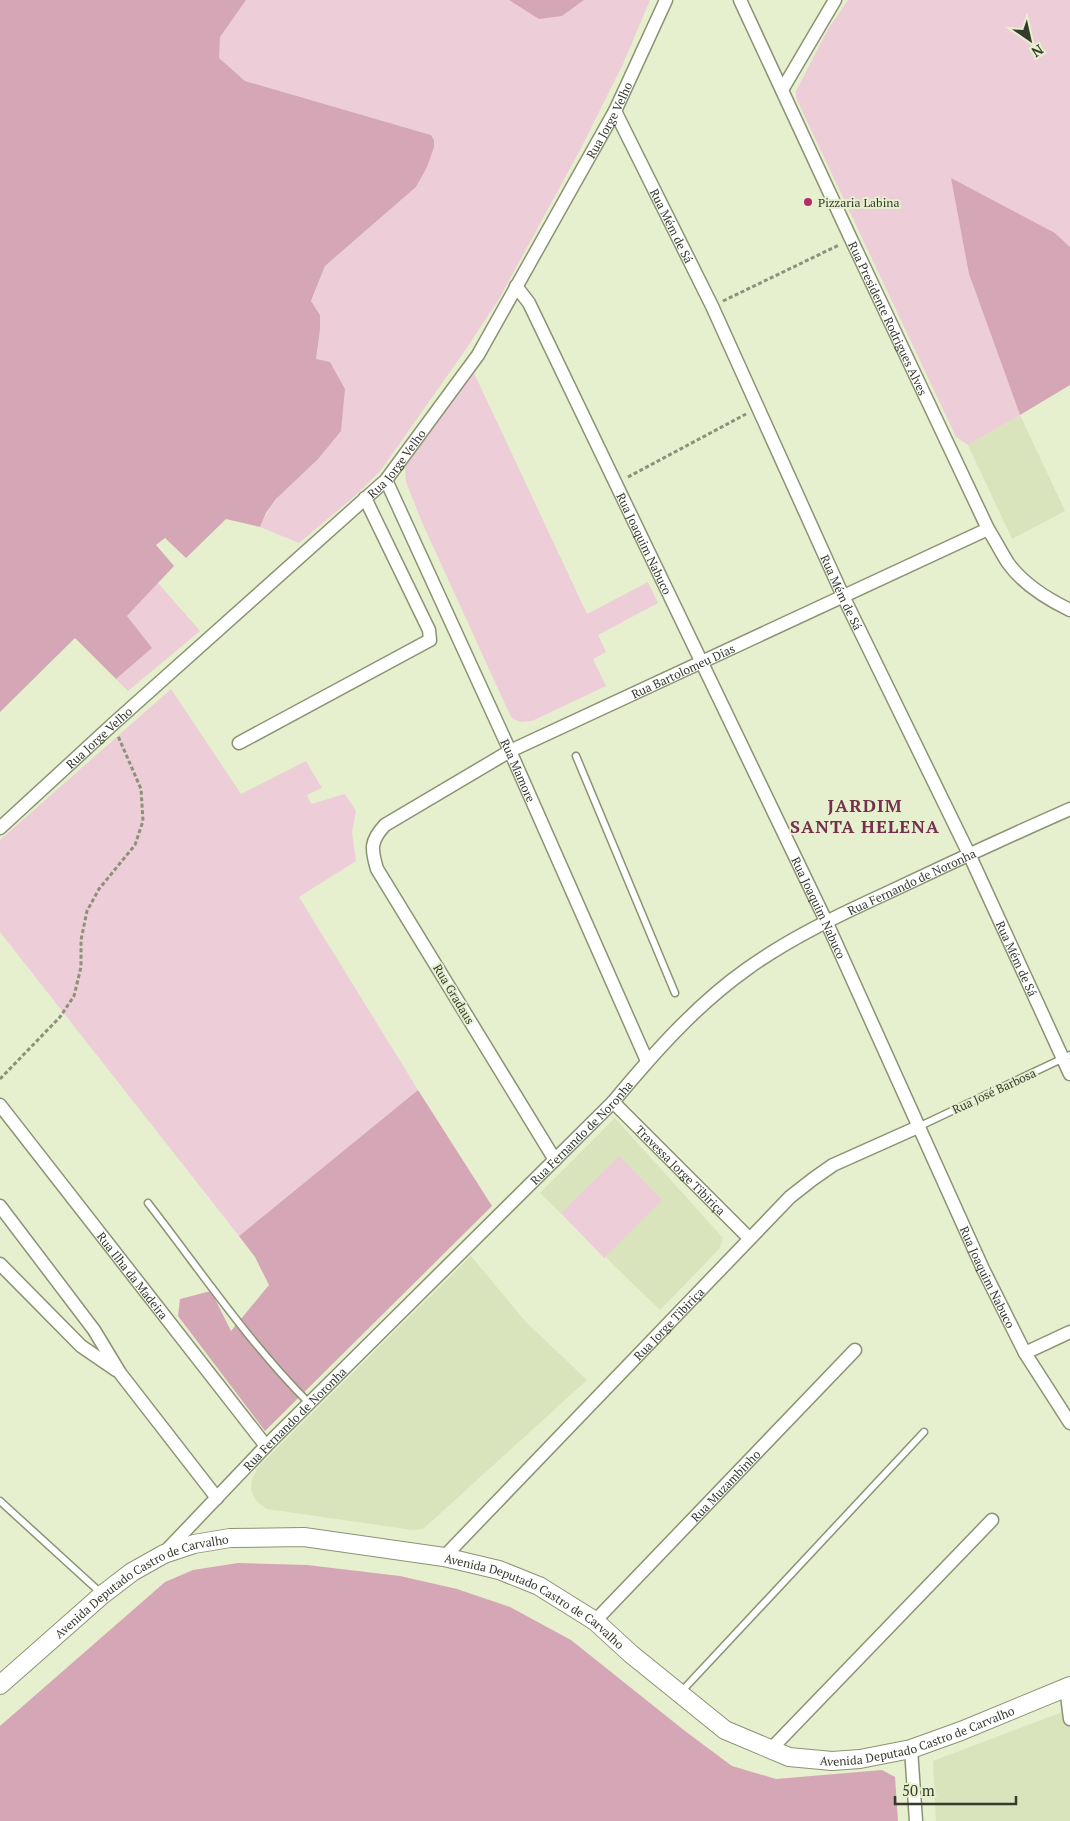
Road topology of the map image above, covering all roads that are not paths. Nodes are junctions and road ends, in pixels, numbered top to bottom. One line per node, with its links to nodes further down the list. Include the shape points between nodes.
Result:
1 (666, 0): 5 (street, Rua Jorge Velho)
2 (740, 0): 4 (street, Rua Presidente Rodrigues Alves)
3 (835, 0): 4 (street)
4 (782, 90): 9 (street, Rua Presidente Rodrigues Alves)
5 (615, 111): 6 (street, Rua Jorge Velho); 10 (street, Rua Mém de Sá, via 712,306)
6 (516, 286): 7 (street, Rua Jorge Velho, via 478,355); 12 (street, Rua Joaquim Nabuco, via 529,303)
7 (386, 480): 8 (street, Rua Jorge Velho); 14 (street, Rua Mamore)
8 (365, 498): 13 (street, via 429,630 430,640); 18 (street, Rua Jorge Velho)
9 (988, 529): 10 (street, Rua Bartolomeu Dias); 11 (street, Rua Presidente Rodrigues Alves, via 1009,564 1032,588)
10 (843, 596): 12 (street, Rua Bartolomeu Dias); 19 (street, Rua Mém de Sá)
11 (1070, 610)
12 (702, 661): 14 (street, Rua Bartolomeu Dias); 20 (street, Rua Joaquim Nabuco)
13 (239, 743)
14 (510, 751): 17 (street, Rua Bartolomeu Dias); 23 (street, Rua Mamore)
15 (576, 756): 21 (lane)
16 (1070, 810): 19 (street, Rua Fernando de Noronha)
17 (384, 825): 28 (street, Rua Gradaus, via 372,844 377,869)
18 (0, 828)
19 (969, 854): 20 (street, Rua Fernando de Noronha); 22 (street, Rua Mém de Sá)
20 (826, 921): 23 (street, Rua Fernando de Noronha, via 728,983); 27 (street, Rua Joaquim Nabuco)
21 (675, 993)
22 (1066, 1057): 24 (street, Rua Mém de Sá); 27 (lane, Rua José Barbosa)
23 (647, 1061): 25 (street, Rua Fernando de Noronha)
24 (1070, 1074)
25 (613, 1102): 28 (street, Rua Fernando de Noronha); 31 (street, Travessa Jorge Tibiriça)
26 (0, 1105): 40 (street, Rua Ilha da Madeira)
27 (918, 1127): 31 (street, Rua Jorge Tibiriça, via 833,1166 813,1179); 35 (street, Rua Joaquim Nabuco, via 983,1269)
28 (555, 1160): 37 (street, Rua Fernando de Noronha)
29 (148, 1202): 37 (lane, via 247,1332)
30 (0, 1206): 36 (street, via 94,1330)
31 (749, 1238): 45 (street, Rua Jorge Tibiriça)
32 (0, 1264): 36 (street, via 81,1346)
33 (1070, 1332): 35 (street)
34 (855, 1350): 47 (street, Rua Muzambinho)
35 (1026, 1353): 38 (street, Rua Joaquim Nabuco)
36 (120, 1373): 41 (street)
37 (309, 1403): 40 (street, Rua Fernando de Noronha)
38 (1070, 1423)
39 (924, 1432): 50 (lane)
40 (266, 1446): 41 (street, Rua Fernando de Noronha)
41 (217, 1498): 44 (street, Rua Fernando de Noronha)
42 (0, 1501): 46 (lane)
43 (992, 1520): 53 (street)
44 (164, 1554): 45 (main road, Avenida Deputado Castro de Carvalho, via 194,1544 230,1538 304,1536); 46 (main road, Avenida Deputado Castro de Carvalho, via 132,1572)
45 (444, 1557): 47 (main road, Avenida Deputado Castro de Carvalho, via 499,1570 539,1586)
46 (102, 1595): 48 (main road, Avenida Deputado Castro de Carvalho)
47 (595, 1621): 50 (main road, Avenida Deputado Castro de Carvalho)
48 (3, 1678)
49 (1068, 1686): 51 (street); 52 (main road, Avenida Deputado Castro de Carvalho, via 961,1731)
50 (679, 1694): 53 (main road, Avenida Deputado Castro de Carvalho, via 725,1730)
51 (1070, 1719)
52 (911, 1748): 53 (main road, Avenida Deputado Castro de Carvalho, via 860,1759 832,1761 789,1757); 54 (street)
53 (771, 1749)
54 (916, 1821)

